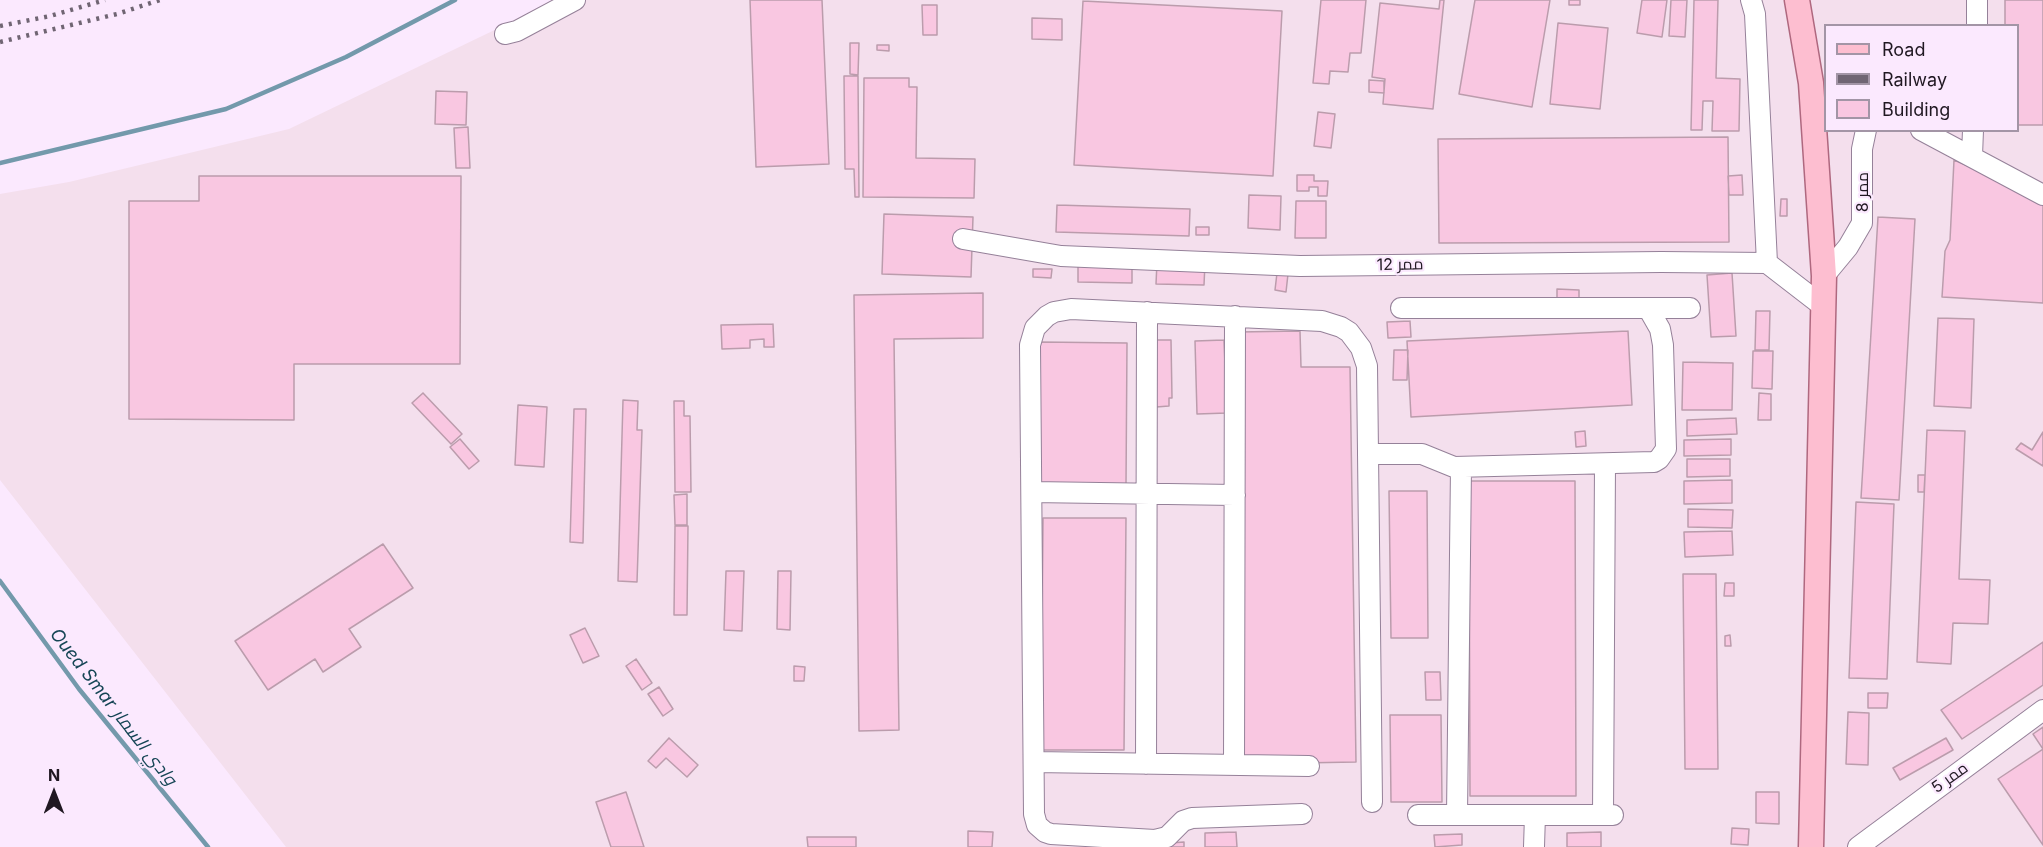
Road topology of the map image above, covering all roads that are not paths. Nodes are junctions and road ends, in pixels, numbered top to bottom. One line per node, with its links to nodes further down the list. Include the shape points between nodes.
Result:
1 (575, 0): 6 (lane)
2 (1750, 0): 13 (lane, via 1755,14)
3 (1797, 0): 14 (main road, via 1811,82)
4 (1977, 0): 5 (lane)
5 (1977, 24)
6 (505, 34)
7 (1866, 132): 14 (lane, ممر 8, via 1862,223)
8 (1925, 132): 10 (lane)
9 (1973, 132): 10 (lane)
10 (1972, 156): 11 (lane)
11 (2043, 195)
12 (963, 239): 13 (lane, ممر 12, via 1061,256 1300,266)
13 (1767, 263): 15 (lane)
14 (1824, 276): 15 (main road)
15 (1824, 307): 39 (main road)
16 (1401, 308): 17 (lane)
17 (1648, 308): 18 (lane); 22 (lane, via 1663,339 1666,449 1654,462)
18 (1690, 308)
19 (1148, 312): 20 (lane); 24 (lane, via 1063,309 1047,316 1035,328 1030,345); 25 (lane)
20 (1235, 316): 21 (lane, via 1322,321 1349,332 1361,348 1367,366); 26 (lane)
21 (1368, 454): 23 (lane, via 1422,454 1448,466); 32 (lane)
22 (1605, 464): 23 (lane); 36 (lane, via 1608,815)
23 (1461, 467): 35 (lane)
24 (1032, 492): 25 (lane); 28 (lane)
25 (1147, 494): 26 (lane); 29 (lane)
26 (1235, 495): 30 (lane)
27 (2043, 710): 40 (lane, ممر 5)
28 (1034, 762): 29 (lane); 37 (lane, via 1035,819 1041,829)
29 (1146, 764): 30 (lane)
30 (1234, 765): 31 (lane)
31 (1309, 766)
32 (1372, 802)
33 (1302, 814): 37 (lane, via 1192,818 1183,821 1167,837)
34 (1418, 815): 35 (lane)
35 (1457, 815): 36 (lane)
36 (1535, 815): 38 (lane)
37 (1098, 842)
38 (1534, 847)
39 (1811, 847)
40 (1858, 847)

